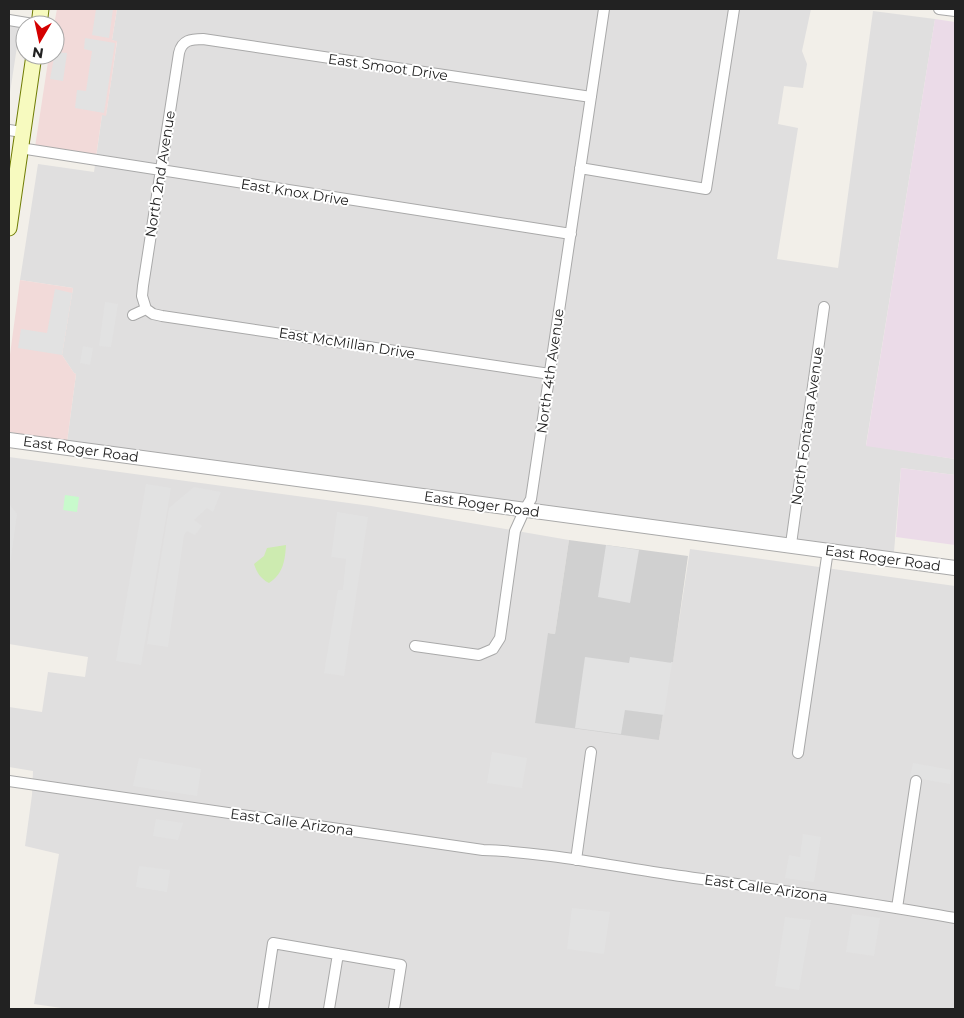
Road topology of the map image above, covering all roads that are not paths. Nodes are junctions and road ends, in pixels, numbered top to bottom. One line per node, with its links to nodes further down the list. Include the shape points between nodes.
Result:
1 (604, 9): 7 (street, North 4th Avenue)
2 (734, 9): 10 (street, via 706,189)
3 (940, 9): 4 (street)
4 (955, 11)
5 (183, 40): 7 (street, East Smoot Drive, via 203,39); 11 (street, North 2nd Avenue)
6 (32, 65): 8 (main road)
7 (591, 97): 10 (street, North 4th Avenue)
8 (16, 131): 9 (main road)
9 (20, 148): 11 (street, East Knox Drive); 12 (main road)
10 (580, 168): 13 (street, North 4th Avenue)
11 (160, 171): 13 (street, East Knox Drive); 15 (street, North 2nd Avenue, via 143,286)
12 (9, 228)
13 (571, 234): 17 (street, North 4th Avenue)
14 (824, 307): 20 (street, North Fontana Avenue)
15 (146, 309): 16 (street); 17 (street, East McMillan Drive, via 162,316)
16 (133, 315)
17 (550, 374): 19 (street, North 4th Avenue, via 531,499)
18 (9, 440): 19 (street, East Roger Road)
19 (524, 509): 20 (street, East Roger Road); 23 (street, North 4th Avenue, via 516,531 497,645 490,652 479,654)
20 (791, 544): 21 (street, East Roger Road)
21 (828, 550): 22 (street, East Roger Road); 25 (street)
22 (955, 568)
23 (415, 646)
24 (591, 752): 28 (street)
25 (798, 753)
26 (9, 781): 28 (street, East Calle Arizona, via 483,850)
27 (916, 781): 29 (street)
28 (576, 860): 29 (street, East Calle Arizona)
29 (897, 908): 30 (street, East Calle Arizona)
30 (955, 918)
31 (338, 954): 32 (street, via 273,943); 33 (street); 34 (street, via 401,965)
32 (263, 1009)
33 (329, 1009)
34 (394, 1009)

